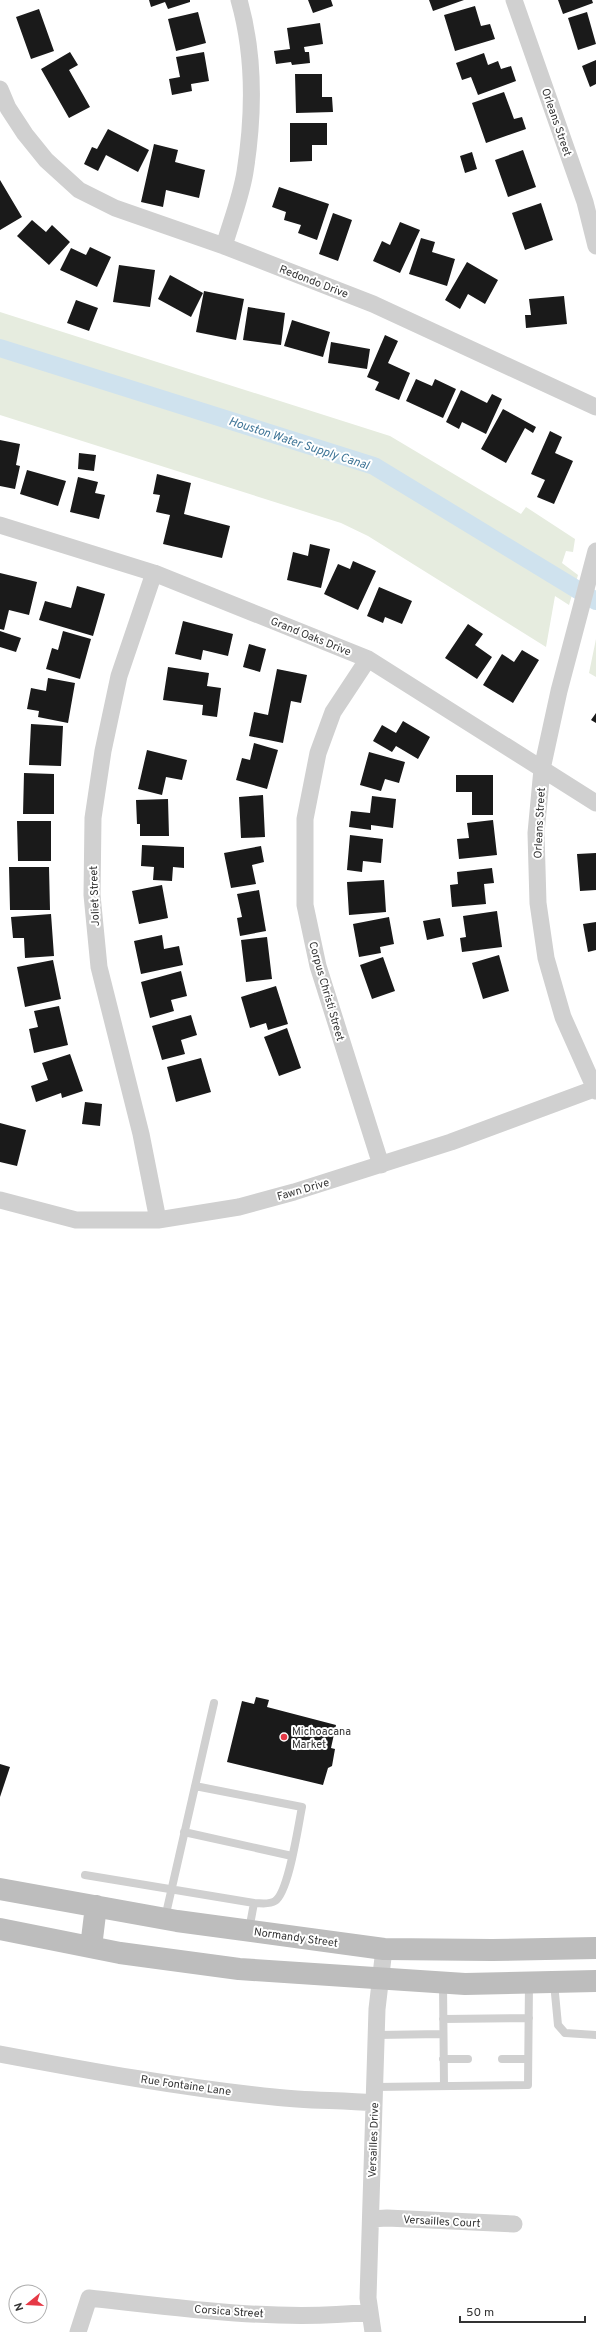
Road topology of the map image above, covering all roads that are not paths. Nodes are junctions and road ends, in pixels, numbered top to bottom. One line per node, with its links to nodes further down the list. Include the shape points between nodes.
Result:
1 (239, 0): 5 (street, via 247,28 253,96 245,173)
2 (514, 0): 4 (street, Orleans Street)
3 (0, 89): 5 (street, Redondo Drive, via 8,108 38,151 79,190 115,208)
4 (590, 200): 6 (street, Orleans Street)
5 (224, 246): 7 (street, Redondo Drive, via 373,304)
6 (596, 246)
7 (596, 407)
8 (0, 525): 10 (street, Grand Oaks Drive)
9 (596, 551): 12 (street, Orleans Street, via 559,691)
10 (154, 573): 11 (street, Grand Oaks Drive); 17 (street, Joliet Street, via 120,676 103,751 93,818 92,895 99,967 141,1134)
11 (368, 659): 12 (street, Grand Oaks Drive); 15 (street, Corpus Christi Street, via 333,712 318,753 305,819 305,905 318,966)
12 (542, 769): 13 (street, Grand Oaks Drive); 14 (street, Orleans Street, via 536,833 538,903 546,958 563,1017)
13 (596, 803)
14 (595, 1090): 15 (street, Fawn Drive)
15 (381, 1166): 17 (street, Fawn Drive, via 239,1207)
16 (0, 1200): 17 (street, Fawn Drive, via 76,1220)
17 (158, 1220)
18 (214, 1703): 19 (lane)
19 (195, 1786): 20 (lane); 21 (lane, via 302,1807)
20 (184, 1832): 21 (lane); 23 (lane)
21 (292, 1856): 25 (lane, via 285,1888 280,1896 275,1902)
22 (85, 1875): 23 (lane)
23 (171, 1888): 25 (lane); 27 (lane)
24 (0, 1889): 26 (main road, Normandy Street)
25 (254, 1903): 29 (lane)
26 (96, 1906): 27 (main road, Normandy Street); 30 (main road)
27 (164, 1918): 29 (main road, Normandy Street)
28 (0, 1929): 30 (main road)
29 (249, 1930): 32 (main road, Normandy Street)
30 (91, 1947): 33 (main road, via 239,1969)
31 (596, 1948): 32 (main road, Normandy Street)
32 (384, 1949): 33 (street, Versailles Drive)
33 (381, 1978): 35 (main road); 41 (street, Versailles Drive)
34 (596, 1981): 37 (main road)
35 (443, 1982): 36 (main road); 39 (lane)
36 (529, 1982): 37 (main road); 38 (lane)
37 (554, 1982): 42 (lane, via 558,2025 565,2033)
38 (529, 2018): 39 (lane); 46 (lane)
39 (443, 2019): 40 (lane)
40 (443, 2034): 41 (lane); 47 (lane)
41 (376, 2035): 49 (street, Versailles Drive)
42 (596, 2035)
43 (0, 2054): 49 (street, Rue Fontaine Lane, via 101,2073 275,2097)
44 (468, 2059): 47 (lane)
45 (502, 2059): 46 (lane)
46 (528, 2059): 48 (lane, via 528,2086)
47 (443, 2060): 48 (lane)
48 (444, 2086): 49 (lane)
49 (374, 2095): 50 (street, Versailles Drive)
50 (371, 2219): 51 (street, Versailles Court); 52 (street, Versailles Drive)
51 (514, 2224)
52 (369, 2312): 53 (street, Corsica Street, via 319,2317 192,2309 89,2298); 54 (street, Versailles Drive)
53 (78, 2332)
54 (373, 2332)

